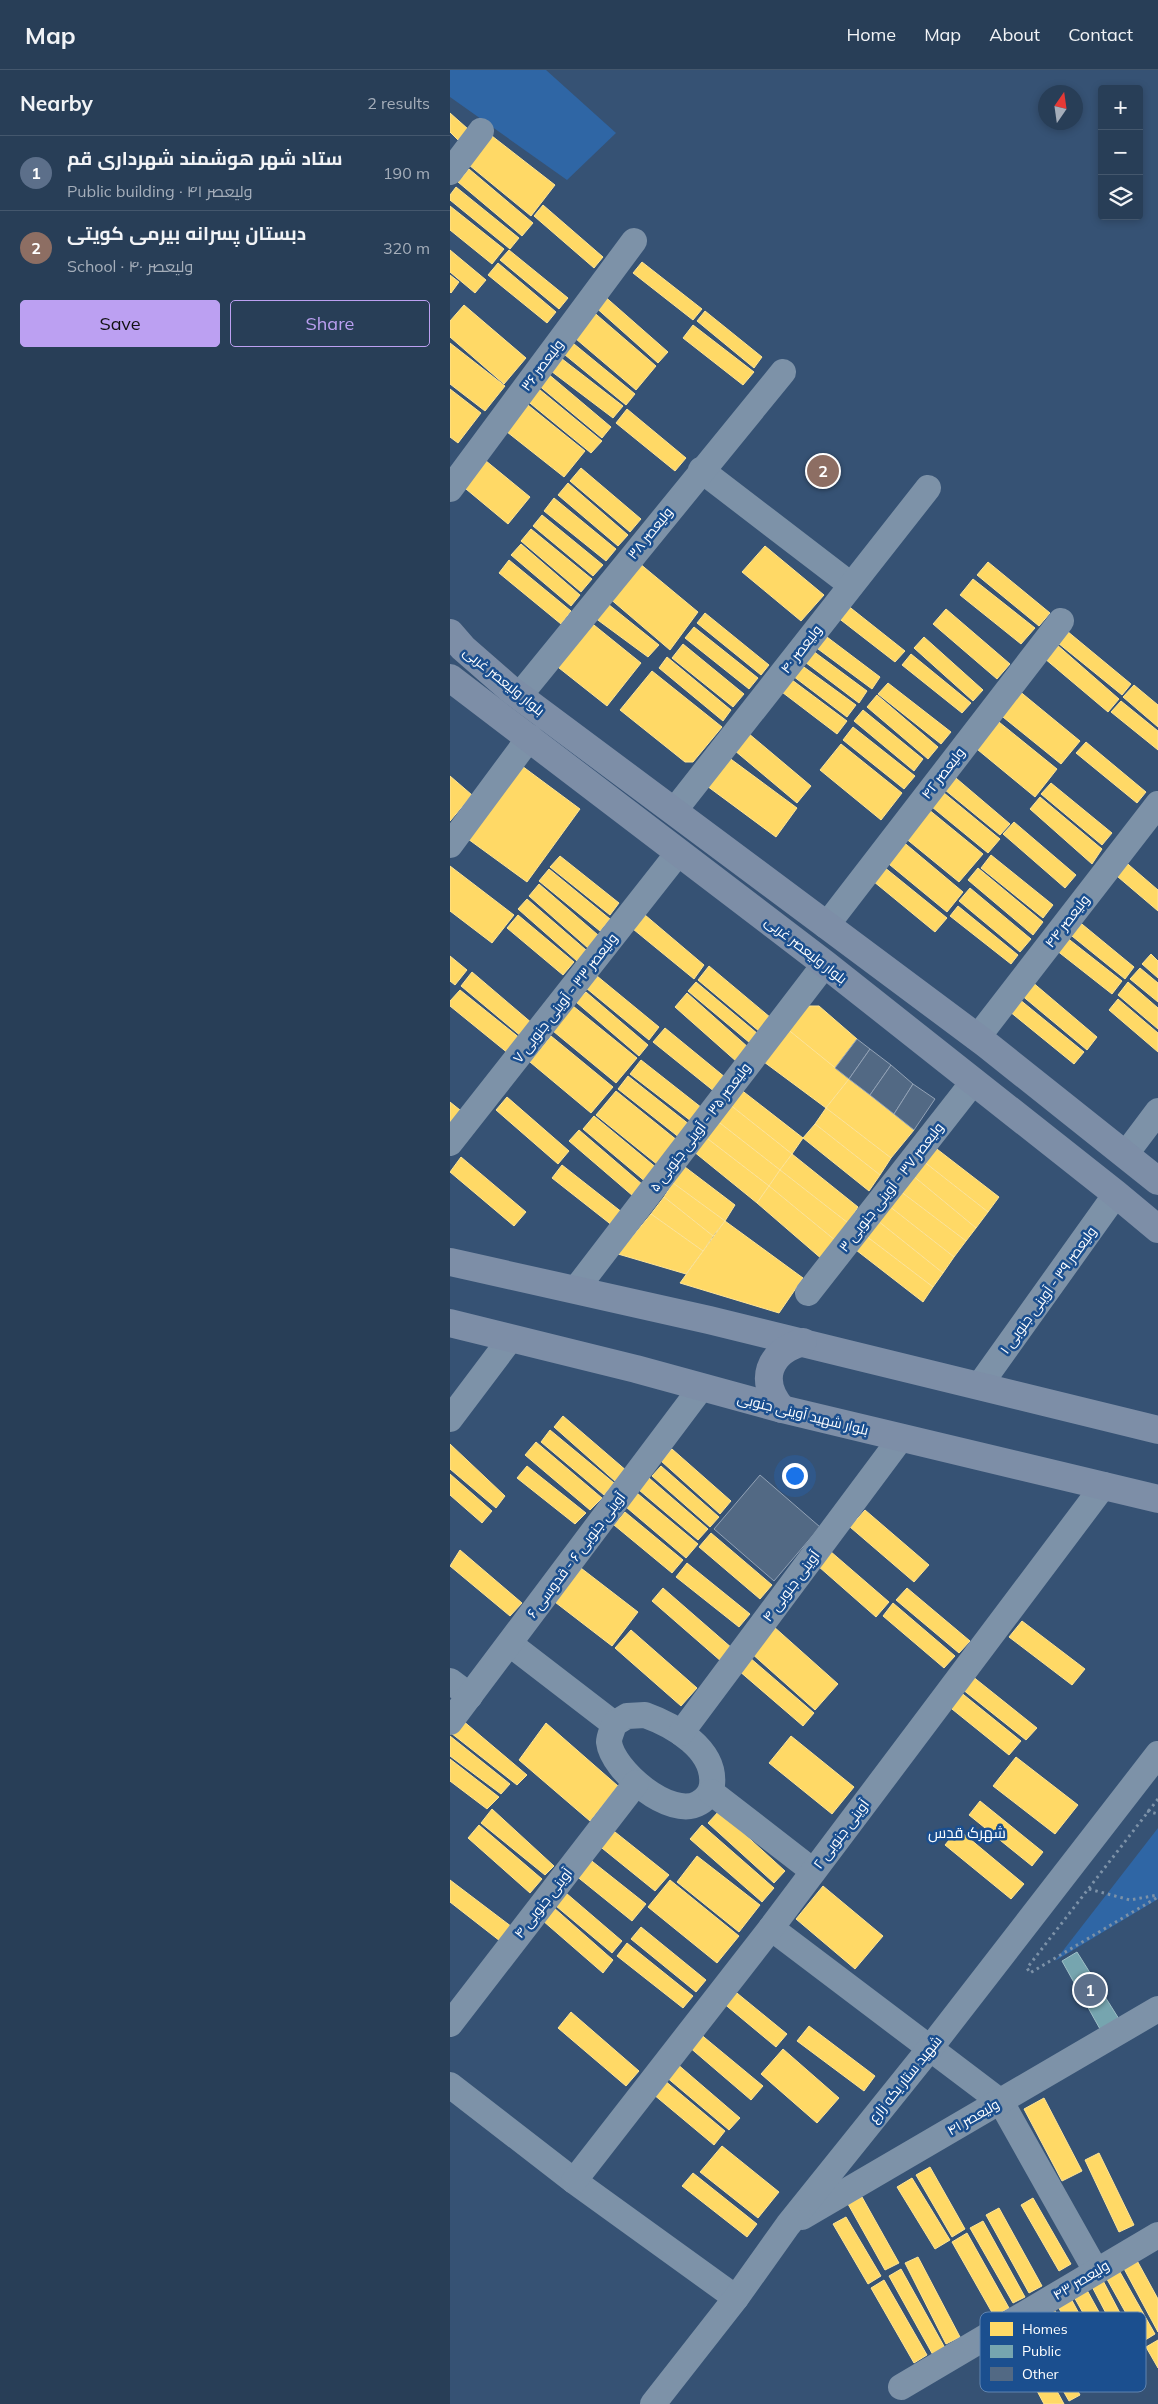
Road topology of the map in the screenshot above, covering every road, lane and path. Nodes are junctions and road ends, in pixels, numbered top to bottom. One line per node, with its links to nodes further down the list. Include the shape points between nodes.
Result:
1 (481, 131): 2 (street)
2 (450, 172)
3 (634, 240): 7 (street, ولیعصر ۳۶)
4 (783, 372): 5 (street, ولیعصر ۳۸)
5 (701, 470): 8 (street); 12 (street, ولیعصر ۳۸)
6 (928, 488): 8 (street, ولیعصر ۴۰)
7 (450, 489)
8 (851, 585): 15 (street, ولیعصر ۴۰)
9 (1060, 621): 18 (street, ولیعصر ۴۲)
10 (450, 633): 12 (main road, بلوار ولیعصر غربی)
11 (450, 678): 13 (main road, بلوار ولیعصر غربی)
12 (519, 696): 15 (main road, بلوار ولیعصر غربی)
13 (530, 737): 16 (street); 17 (main road, بلوار ولیعصر غربی)
14 (1158, 804): 20 (street, ولیعصر ۴۴)
15 (674, 811): 18 (main road, بلوار ولیعصر غربی)
16 (450, 845)
17 (679, 852): 19 (main road, بلوار ولیعصر غربی); 23 (street, ولیعصر ۳۳ - آوینی جنوبی ۷)
18 (826, 926): 20 (main road, بلوار ولیعصر غربی)
19 (824, 964): 21 (main road, بلوار ولیعصر غربی); 29 (street, ولیعصر ۳۵ - آوینی جنوبی ۵)
20 (977, 1038): 24 (main road, بلوار ولیعصر غربی)
21 (974, 1081): 26 (main road, بلوار ولیعصر غربی); 30 (street, ولیعصر ۳۷ - آوینی جنوبی ۳)
22 (1158, 1111): 24 (street)
23 (450, 1143)
24 (1125, 1155): 25 (main road, بلوار ولیعصر غربی)
25 (1158, 1181)
26 (1116, 1194): 27 (main road, بلوار ولیعصر غربی); 34 (street, ولیعصر ۳۹ - آوینی جنوبی ۱)
27 (1158, 1229)
28 (450, 1262): 29 (main road)
29 (576, 1289): 33 (main road)
30 (808, 1293)
31 (450, 1324): 32 (main road, بلوار شهید آوینی جنوبی)
32 (512, 1338): 35 (main road, بلوار شهید آوینی جنوبی); 37 (street)
33 (803, 1342): 34 (main road); 36 (main road, via 780,1353 768,1375 769,1388)
34 (979, 1386): 38 (main road)
35 (702, 1388): 36 (main road, بلوار شهید آوینی جنوبی); 42 (street, آوینی جنوبی ۶ - قدوسی ۶)
36 (782, 1409): 39 (main road, بلوار شهید آوینی جنوبی)
37 (450, 1419)
38 (1158, 1430)
39 (901, 1438): 40 (main road, بلوار شهید آوینی جنوبی); 46 (street, آوینی جنوبی ۴)
40 (1104, 1485): 41 (main road, بلوار شهید آوینی جنوبی); 51 (street, آوینی جنوبی ۲)
41 (1158, 1498)
42 (510, 1644): 43 (street, آوینی جنوبی ۶ - قدوسی ۶); 45 (street)
43 (460, 1688): 44 (street, آوینی جنوبی ۶ - قدوسی ۶)
44 (450, 1722)
45 (614, 1724): 46 (street, via 627,1716 645,1715); 48 (street, via 609,1741 613,1756)
46 (682, 1734): 49 (street, via 695,1744 708,1764)
47 (1158, 1754): 57 (street, شهید ستار یکه زارع)
48 (636, 1782): 49 (street, via 675,1805 700,1803); 56 (street, آوینی جنوبی ۴)
49 (711, 1792): 51 (street)
50 (1158, 1799): 52 (path)
51 (813, 1870): 54 (street, آوینی جنوبی ۲)
52 (1089, 1889): 53 (path, via 1130,1900); 53 (path, via 1027,1968 1030,1973)
53 (1158, 1896)
54 (771, 1928): 57 (street); 60 (street, آوینی جنوبی ۲)
55 (1158, 2010): 59 (street, ولیعصر ۴۱)
56 (450, 2024)
57 (931, 2047): 59 (street); 61 (street, شهید ستار یکه زارع)
58 (450, 2085): 60 (street)
59 (1001, 2102): 61 (street, ولیعصر ۴۱); 63 (street)
60 (574, 2181): 64 (street)
61 (788, 2225): 64 (street, شهید ستار یکه زارع)
62 (1158, 2235): 63 (street, ولیعصر ۴۳)
63 (1096, 2271): 65 (street, ولیعصر ۴۳)
64 (736, 2298): 68 (street, شهید ستار یکه زارع)
65 (1027, 2312)
66 (980, 2340): 67 (street, ولیعصر ۴۳)
67 (901, 2387)
68 (653, 2404)

